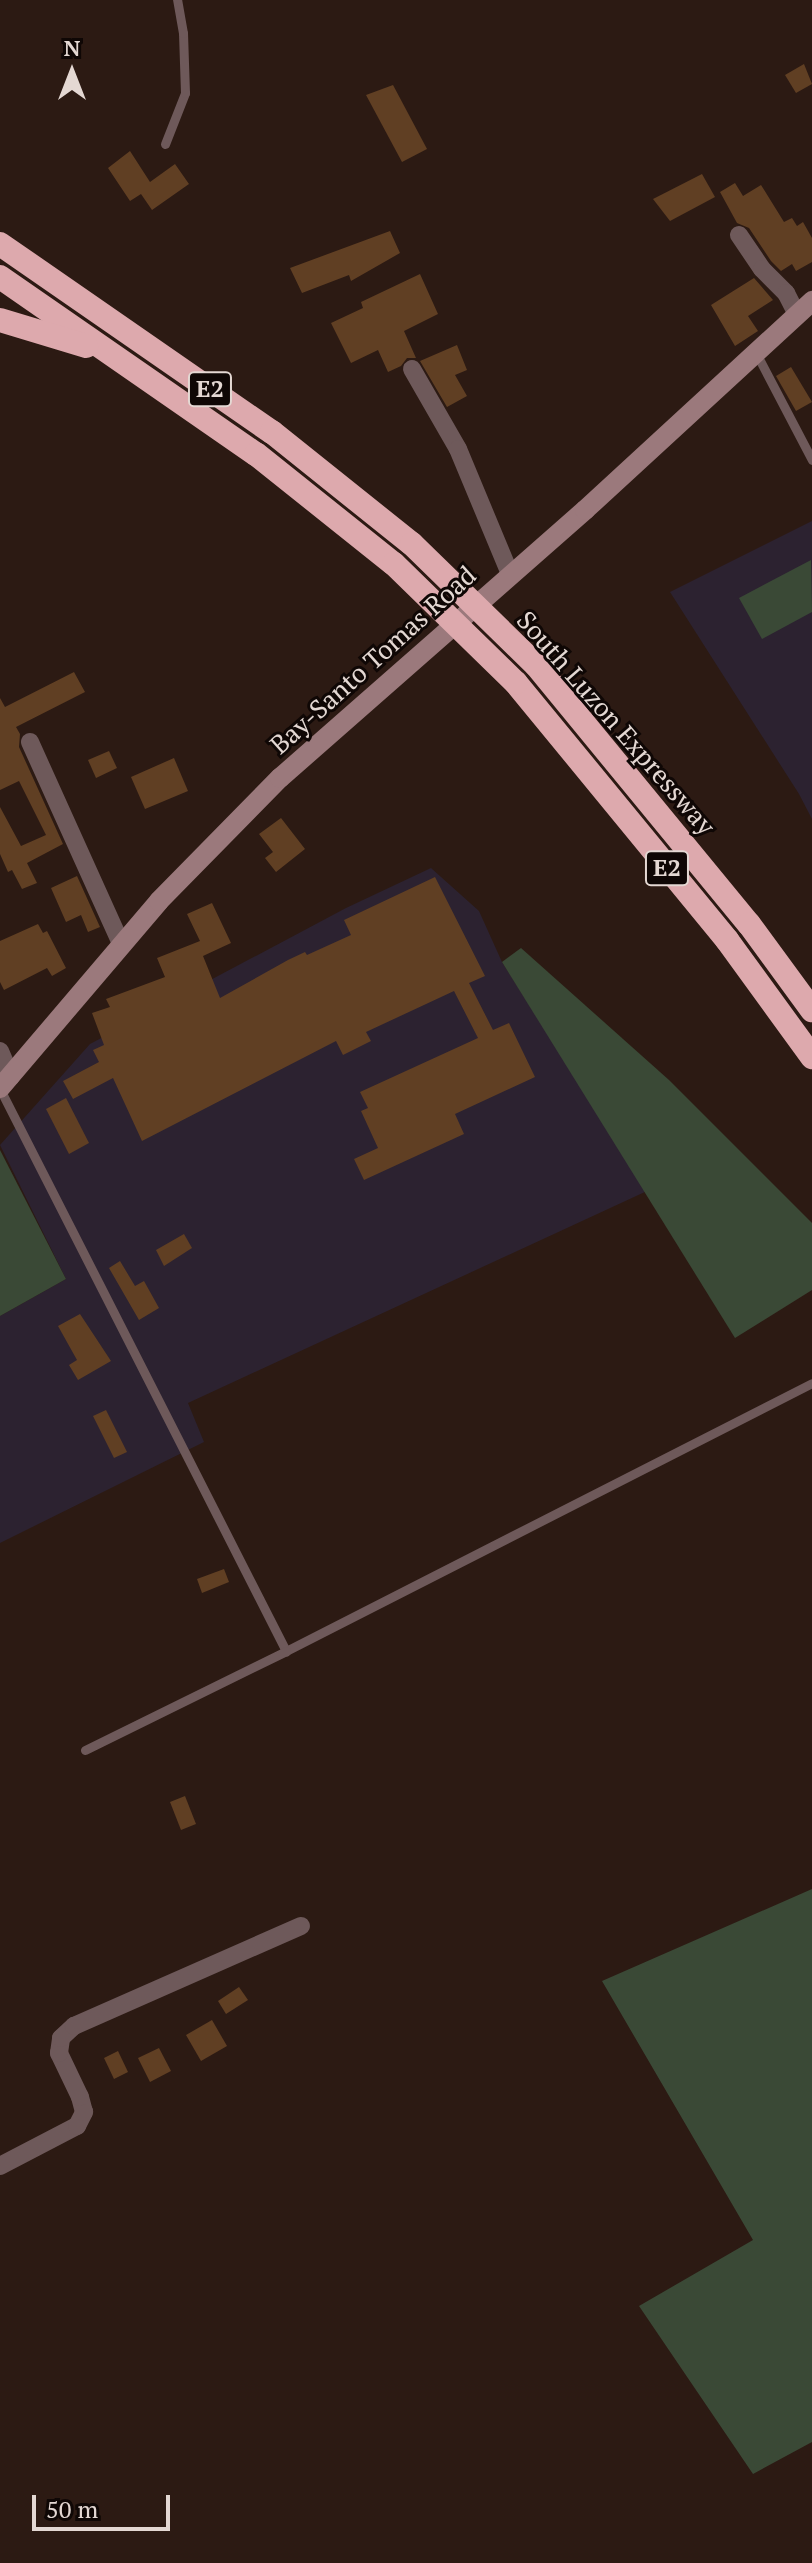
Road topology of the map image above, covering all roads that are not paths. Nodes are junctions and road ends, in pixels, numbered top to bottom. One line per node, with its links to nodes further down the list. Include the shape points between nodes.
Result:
1 (177, 0): 2 (lane, via 185,93)
2 (165, 144)
3 (739, 235): 6 (street, via 762,269)
4 (0, 244): 15 (highway, South Luzon Expressway / E2, bridge, via 272,432 412,544 536,665 749,924)
5 (0, 277): 9 (highway, South Luzon Expressway / E2)
6 (804, 308): 8 (main road, Bay-Santo Tomas Road)
7 (0, 320): 9 (highway)
8 (755, 351): 11 (lane); 12 (main road, Bay-Santo Tomas Road)
9 (108, 352): 17 (highway, South Luzon Expressway / E2, bridge, via 256,454 394,564 516,683 727,940)
10 (412, 369): 12 (street, via 458,449)
11 (812, 460)
12 (510, 574): 14 (main road, Bay-Santo Tomas Road, via 280,778)
13 (30, 742): 14 (street)
14 (121, 944): 18 (main road, Bay-Santo Tomas Road)
15 (812, 1010)
16 (0, 1051): 18 (street)
17 (812, 1057)
18 (4, 1085): 20 (lane)
19 (812, 1383): 20 (lane)
20 (286, 1651): 21 (lane)
21 (85, 1750)
22 (301, 1926): 23 (street, via 74,2026 61,2038 59,2053 84,2112 77,2126)
23 (0, 2166)

